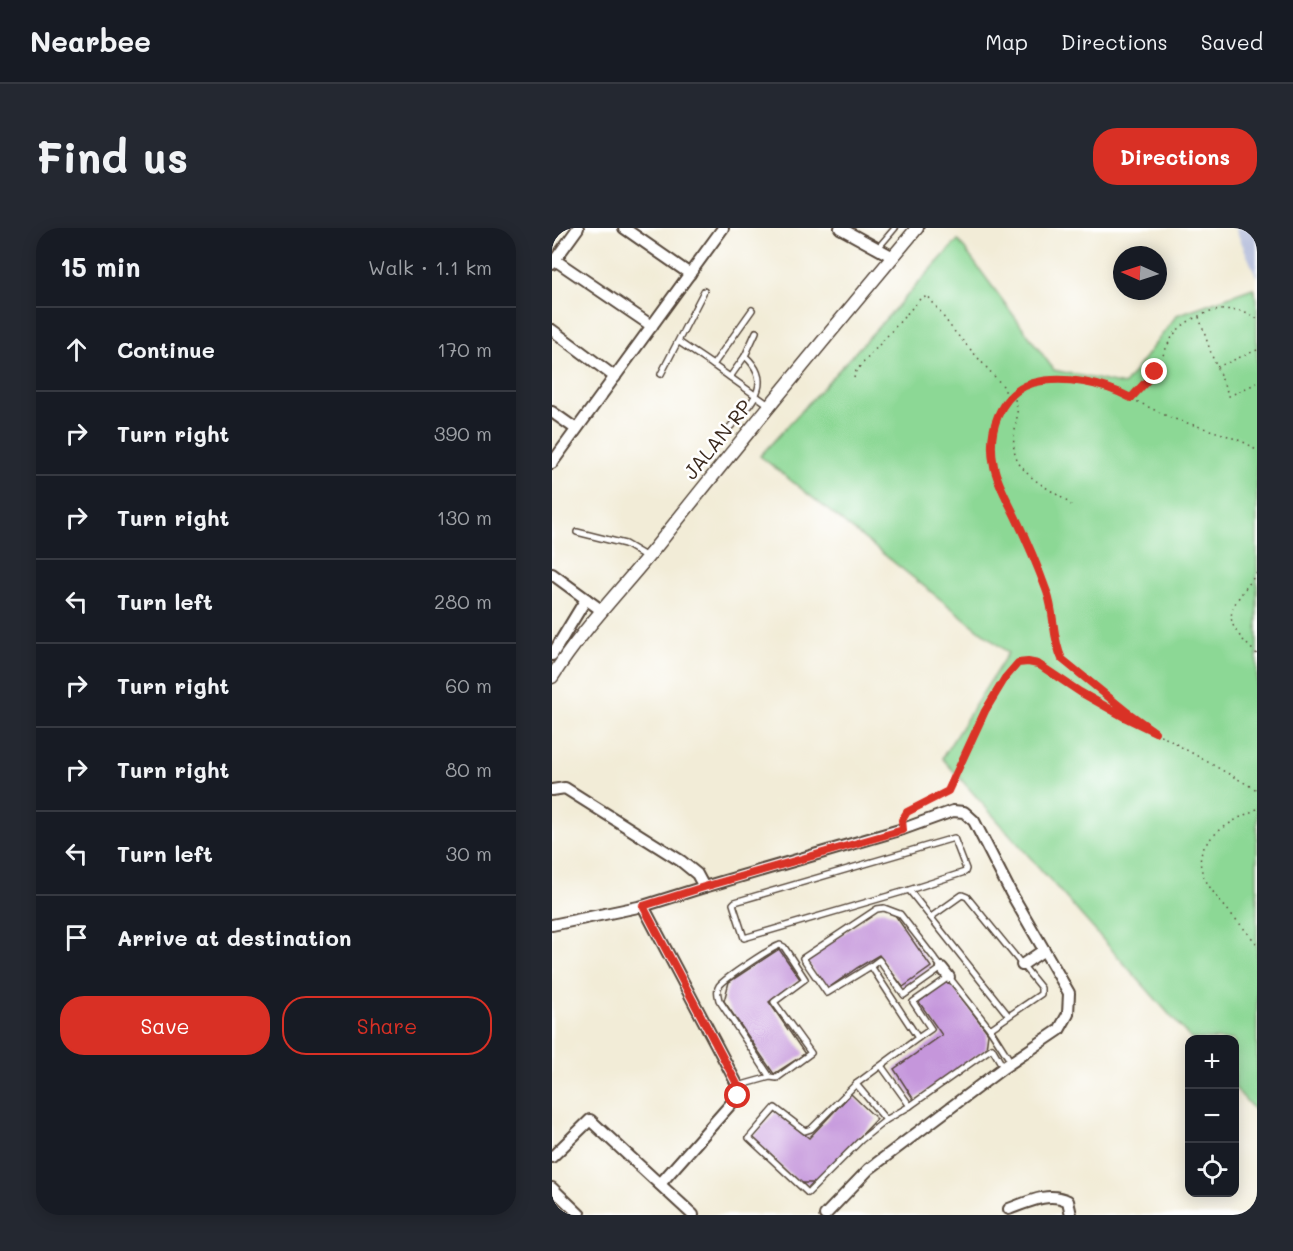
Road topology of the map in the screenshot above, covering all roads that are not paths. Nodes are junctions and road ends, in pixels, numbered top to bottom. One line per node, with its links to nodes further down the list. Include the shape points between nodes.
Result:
1 (578, 228): 9 (street)
2 (624, 228): 10 (street)
3 (723, 228): 10 (street)
4 (840, 228): 7 (street)
5 (895, 228): 7 (lane)
6 (917, 228): 8 (street, JALAN RP)
7 (878, 248): 8 (street)
8 (893, 257): 23 (street, JALAN RP)
9 (554, 262): 13 (street)
10 (690, 274): 13 (street)
11 (704, 291): 16 (lane)
12 (752, 310): 18 (lane)
13 (652, 326): 20 (street)
14 (552, 330): 20 (street)
15 (756, 332): 17 (lane)
16 (679, 342): 18 (lane); 19 (lane)
17 (745, 356): 21 (lane); 22 (lane, via 752,362 759,381)
18 (713, 364): 21 (lane)
19 (661, 374)
20 (615, 377): 26 (street)
21 (730, 377): 22 (lane)
22 (757, 397): 23 (lane); 25 (lane)
23 (769, 405): 29 (street, JALAN RP)
24 (552, 412): 26 (street)
25 (730, 427)
26 (576, 429): 27 (street)
27 (552, 463)
28 (577, 532): 29 (lane, via 625,544)
29 (648, 557): 32 (street, JALAN RP)
30 (552, 574): 31 (street)
31 (586, 599): 32 (street); 33 (street)
32 (601, 610): 34 (street, JALAN RP)
33 (553, 652)
34 (552, 677)
35 (552, 790): 36 (street, via 565,788 662,849 697,874)
36 (704, 887): 38 (street); 41 (street, via 903,830 953,811 964,812 974,821)
37 (909, 890): 37 (lane, via 744,938 733,904 954,838 965,872); 39 (lane)
38 (643, 906): 40 (street); 52 (street)
39 (931, 917): 42 (lane, via 965,895); 45 (lane)
40 (552, 925)
41 (1044, 950): 42 (street); 48 (street, via 1069,993 1068,1014 1059,1030)
42 (1022, 965): 45 (lane, via 1042,991)
43 (871, 966): 44 (lane, via 879,960 904,995); 44 (lane, via 828,993 803,958 884,908 900,914); 47 (lane)
44 (946, 973): 46 (lane); 47 (lane, via 913,1002 931,1029)
45 (1008, 1015): 46 (lane)
46 (990, 1029): 48 (lane)
47 (918, 1038): 49 (lane)
48 (1007, 1065): 53 (lane, via 992,1048); 61 (street, via 869,1169)
49 (882, 1067): 51 (lane); 53 (lane)
50 (770, 1077): 50 (lane, via 777,1078 811,1053 774,1002 805,979 780,945 719,986 717,993); 52 (lane)
51 (856, 1084): 54 (lane); 54 (lane, via 811,1130 805,1131 775,1108 750,1139 808,1193)
52 (738, 1086): 56 (street, via 738,1096)
53 (910, 1106): 54 (lane)
54 (886, 1120)
55 (552, 1157): 56 (street, via 590,1120)
56 (660, 1184): 59 (street)
57 (553, 1192): 60 (street)
58 (1009, 1209): 62 (street, via 1038,1198 1060,1196 1068,1201)
59 (691, 1214)
60 (580, 1215)
61 (825, 1215)
62 (1071, 1215)

